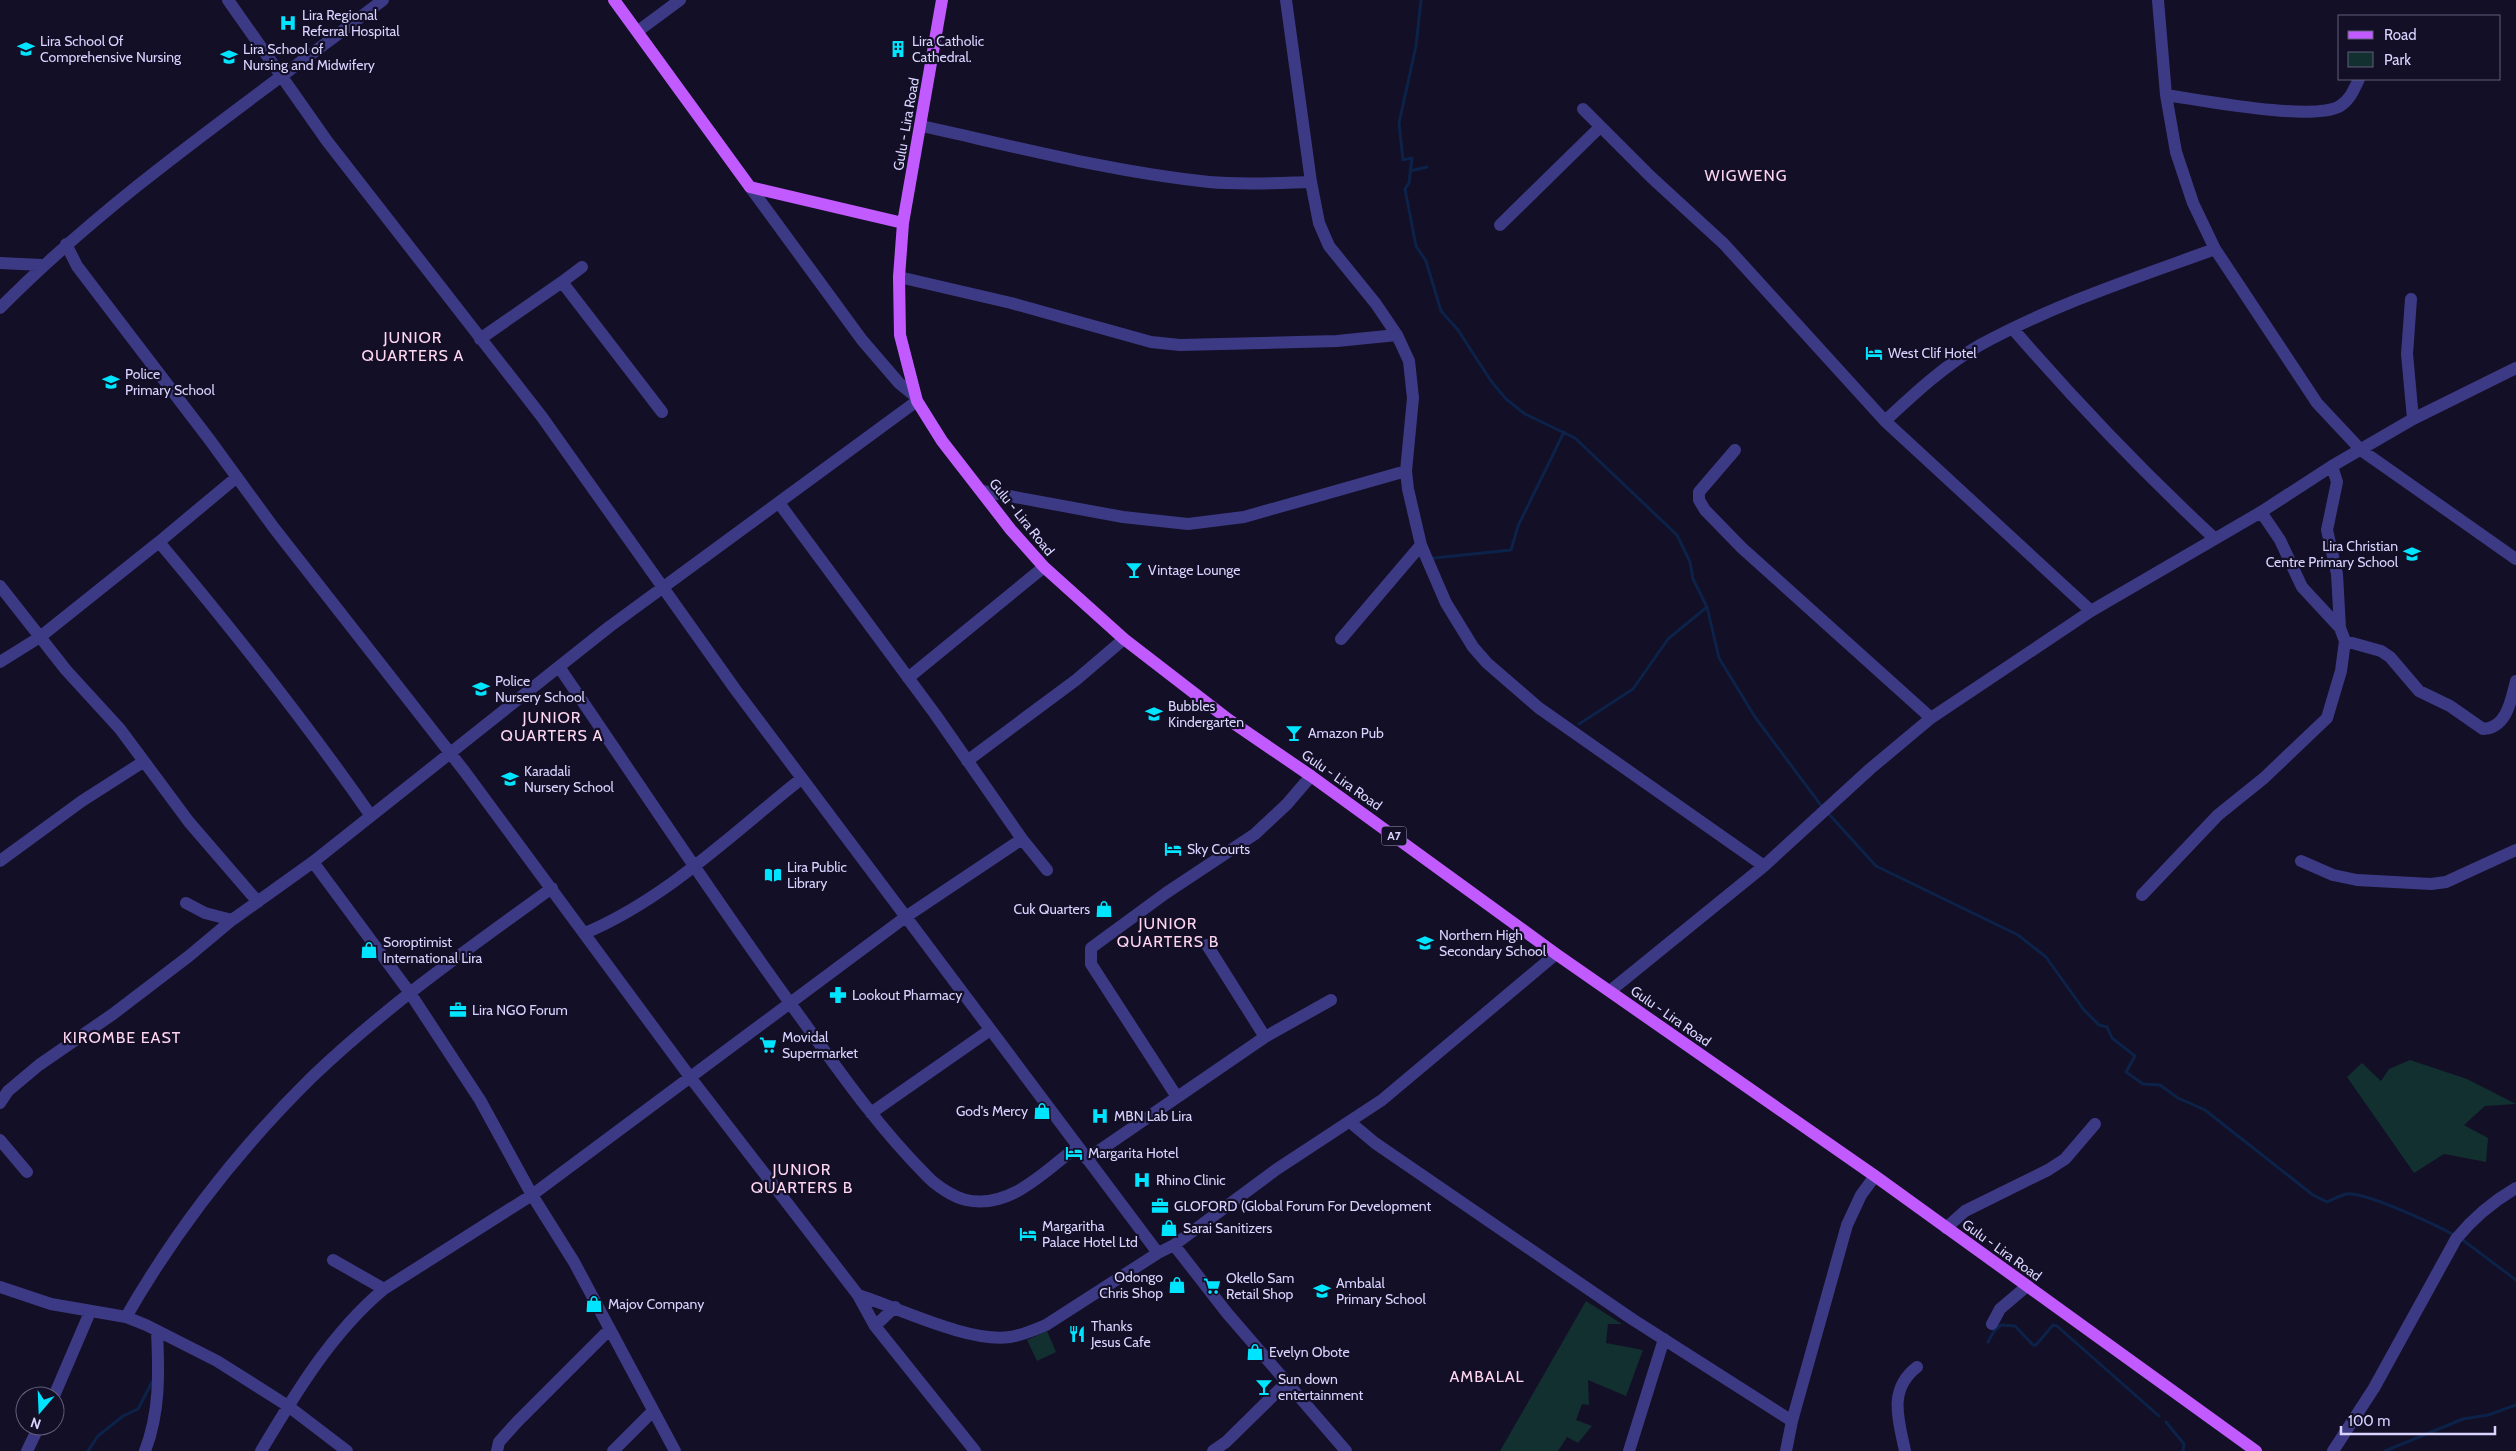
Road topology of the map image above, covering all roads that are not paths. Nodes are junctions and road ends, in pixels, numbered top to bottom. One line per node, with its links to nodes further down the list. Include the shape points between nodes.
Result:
1 (228, 0): 9 (street)
2 (383, 0): 9 (street)
3 (614, 0): 8 (main road)
4 (680, 0): 8 (street)
5 (942, 0): 13 (main road, Gulu - Lira Road / A7)
6 (1286, 0): 15 (street)
7 (2158, 0): 11 (street)
8 (638, 31): 16 (main road)
9 (282, 78): 19 (street, via 185,148); 30 (street)
10 (2358, 80): 11 (street, via 2349,99 2338,107 2309,113)
11 (2166, 95): 20 (street, via 2183,175)
12 (1583, 109): 14 (street)
13 (922, 126): 15 (street, via 1084,162 1208,182); 17 (main road, Gulu - Lira Road / A7)
14 (1600, 126): 18 (street); 35 (street, via 1724,244)
15 (1311, 182): 29 (street, via 1319,223 1329,246)
16 (750, 187): 17 (main road); 32 (street, via 862,340)
17 (903, 223): 24 (main road, Gulu - Lira Road / A7)
18 (1500, 225)
19 (66, 244): 22 (street); 40 (street, via 77,266)
20 (2215, 249): 28 (street, via 2067,302); 37 (street, via 2317,402)
21 (0, 263): 22 (street)
22 (42, 266): 27 (street)
23 (582, 267): 25 (street)
24 (899, 277): 29 (street, via 1011,303 1151,342 1180,345 1337,341); 32 (main road, Gulu - Lira Road / A7, via 900,336)
25 (562, 282): 30 (street); 33 (street)
26 (2411, 300): 34 (street, via 2407,354)
27 (0, 308)
28 (2013, 329): 35 (street, via 1979,346 1919,388); 44 (street, via 2079,406)
29 (1397, 334): 39 (street, via 1409,361 1412,378)
30 (480, 339): 50 (street, via 542,417)
31 (2516, 368): 34 (street)
32 (916, 399): 41 (main road, Gulu - Lira Road / A7, via 942,441); 42 (street)
33 (662, 412)
34 (2413, 419): 37 (street)
35 (1885, 421): 51 (street)
36 (1735, 450): 61 (street, via 1699,492 1699,500 1705,510 1742,548)
37 (2361, 450): 38 (street); 47 (street)
38 (2332, 466): 43 (street); 52 (street, via 2337,482 2327,530 2337,574)
39 (1406, 471): 41 (street, via 1244,517 1188,524 1123,517); 46 (street)
40 (237, 477): 45 (street); 62 (street)
41 (982, 491): 48 (main road, Gulu - Lira Road / A7)
42 (779, 503): 50 (street); 59 (street)
43 (2261, 512): 44 (street); 52 (street, via 2280,540 2302,587)
44 (2214, 538): 51 (street)
45 (159, 542): 53 (street); 67 (street, via 317,741)
46 (1421, 545): 55 (street); 74 (street, via 1455,619 1487,663 1539,708)
47 (2516, 559)
48 (1044, 567): 54 (main road, Gulu - Lira Road / A7); 59 (street)
49 (0, 586): 53 (street)
50 (662, 588): 58 (street); 66 (street)
51 (2092, 611): 61 (street)
52 (2340, 628): 56 (street)
53 (40, 637): 57 (street); 64 (street, via 120,729)
54 (1124, 639): 63 (street, via 1076,680); 65 (main road, Gulu - Lira Road / A7, via 1229,720)
55 (1341, 639)
56 (2346, 640): 60 (street, via 2390,657 2412,686 2483,729 2494,727 2501,721); 77 (street, via 2341,672 2327,718 2264,778 2218,815)
57 (0, 662)
58 (558, 667): 62 (street); 73 (street)
59 (908, 678): 63 (street)
60 (2516, 682)
61 (1931, 718): 74 (street)
62 (449, 752): 67 (street); 76 (street)
63 (967, 761): 68 (street)
64 (143, 762): 71 (street, via 103,786); 78 (street, via 189,822)
65 (1311, 776): 84 (main road, Gulu - Lira Road / A7); 92 (street, via 1287,804 1254,834 1091,948 1091,964)
66 (801, 779): 73 (street); 80 (street)
67 (371, 816): 72 (street)
68 (1022, 839): 75 (street); 80 (street)
69 (2516, 850): 70 (street, via 2446,882 2431,884 2357,880 2333,875)
70 (2301, 860)
71 (0, 861)
72 (313, 862): 78 (street); 86 (street)
73 (693, 866): 82 (street, via 618,918); 88 (street)
74 (1764, 866): 85 (street)
75 (1047, 870)
76 (552, 888): 82 (street); 86 (street)
77 (2142, 895)
78 (258, 902): 81 (street)
79 (186, 903): 81 (street, via 205,913)
80 (907, 916): 88 (street); 89 (street)
81 (232, 920): 93 (street, via 112,1014 38,1065 8,1091)
82 (585, 933): 91 (street)
83 (1207, 945): 90 (street)
84 (1556, 954): 85 (main road, Gulu - Lira Road / A7); 95 (street, via 1418,1071)
85 (1610, 991): 101 (main road, Gulu - Lira Road / A7)
86 (410, 993): 103 (street, via 480,1100); 114 (street, via 311,1078 245,1150 153,1270)
87 (1331, 1000): 90 (street)
88 (790, 1003): 91 (street); 94 (street)
89 (990, 1030): 94 (street); 98 (street)
90 (1265, 1037): 92 (street)
91 (690, 1077): 103 (street); 111 (street)
92 (1177, 1097): 99 (street)
93 (0, 1103)
94 (871, 1113): 98 (street, via 927,1176 964,1200 984,1203 1004,1200)
95 (1350, 1122): 105 (street, via 1277,1169); 119 (street, via 1375,1143)
96 (2095, 1124): 104 (street, via 2065,1159 1965,1211)
97 (0, 1140): 100 (street)
98 (1078, 1146): 99 (street)
99 (1087, 1158): 106 (street)
100 (27, 1172)
101 (1875, 1176): 104 (main road, Gulu - Lira Road / A7); 125 (street, via 1847,1225)
102 (2516, 1188): 141 (street, via 2494,1200 2471,1220 2456,1239 2374,1388)
103 (532, 1195): 110 (street); 117 (street)
104 (1946, 1228): 108 (main road, Gulu - Lira Road / A7)
105 (1174, 1246): 106 (street); 121 (street, via 1227,1313)
106 (1158, 1253): 112 (street, via 1052,1321 1026,1334 1008,1338 963,1332)
107 (333, 1260): 110 (street)
108 (2027, 1286): 115 (street); 140 (main road, Gulu - Lira Road / A7)
109 (0, 1287): 113 (street, via 51,1304)
110 (384, 1289): 123 (street, via 336,1340)
111 (858, 1295): 112 (street); 116 (street)
112 (895, 1307): 116 (street)
113 (90, 1312): 114 (street); 122 (street)
114 (126, 1317): 118 (street)
115 (1993, 1320)
116 (875, 1326): 134 (street)
117 (610, 1328): 124 (street); 131 (street, via 517,1422 499,1442)
118 (157, 1332): 123 (street, via 217,1361); 128 (street, via 157,1404)
119 (1664, 1340): 125 (street); 137 (street)
120 (1917, 1367): 139 (street, via 1902,1386 1897,1408 1896,1418)
121 (1288, 1381): 135 (street); 136 (street)
122 (58, 1386)
123 (288, 1406): 129 (street); 130 (street)
124 (653, 1411): 132 (street); 133 (street)
125 (1792, 1421): 138 (street)
126 (34, 1436): 127 (street)
127 (27, 1451)
128 (145, 1451)
129 (261, 1451)
130 (347, 1451)
131 (497, 1451)
132 (613, 1451)
133 (675, 1451)
134 (975, 1451)
135 (1213, 1451)
136 (1346, 1451)
137 (1629, 1451)
138 (1786, 1451)
139 (1905, 1451)
140 (2256, 1451)
141 (2332, 1451)

